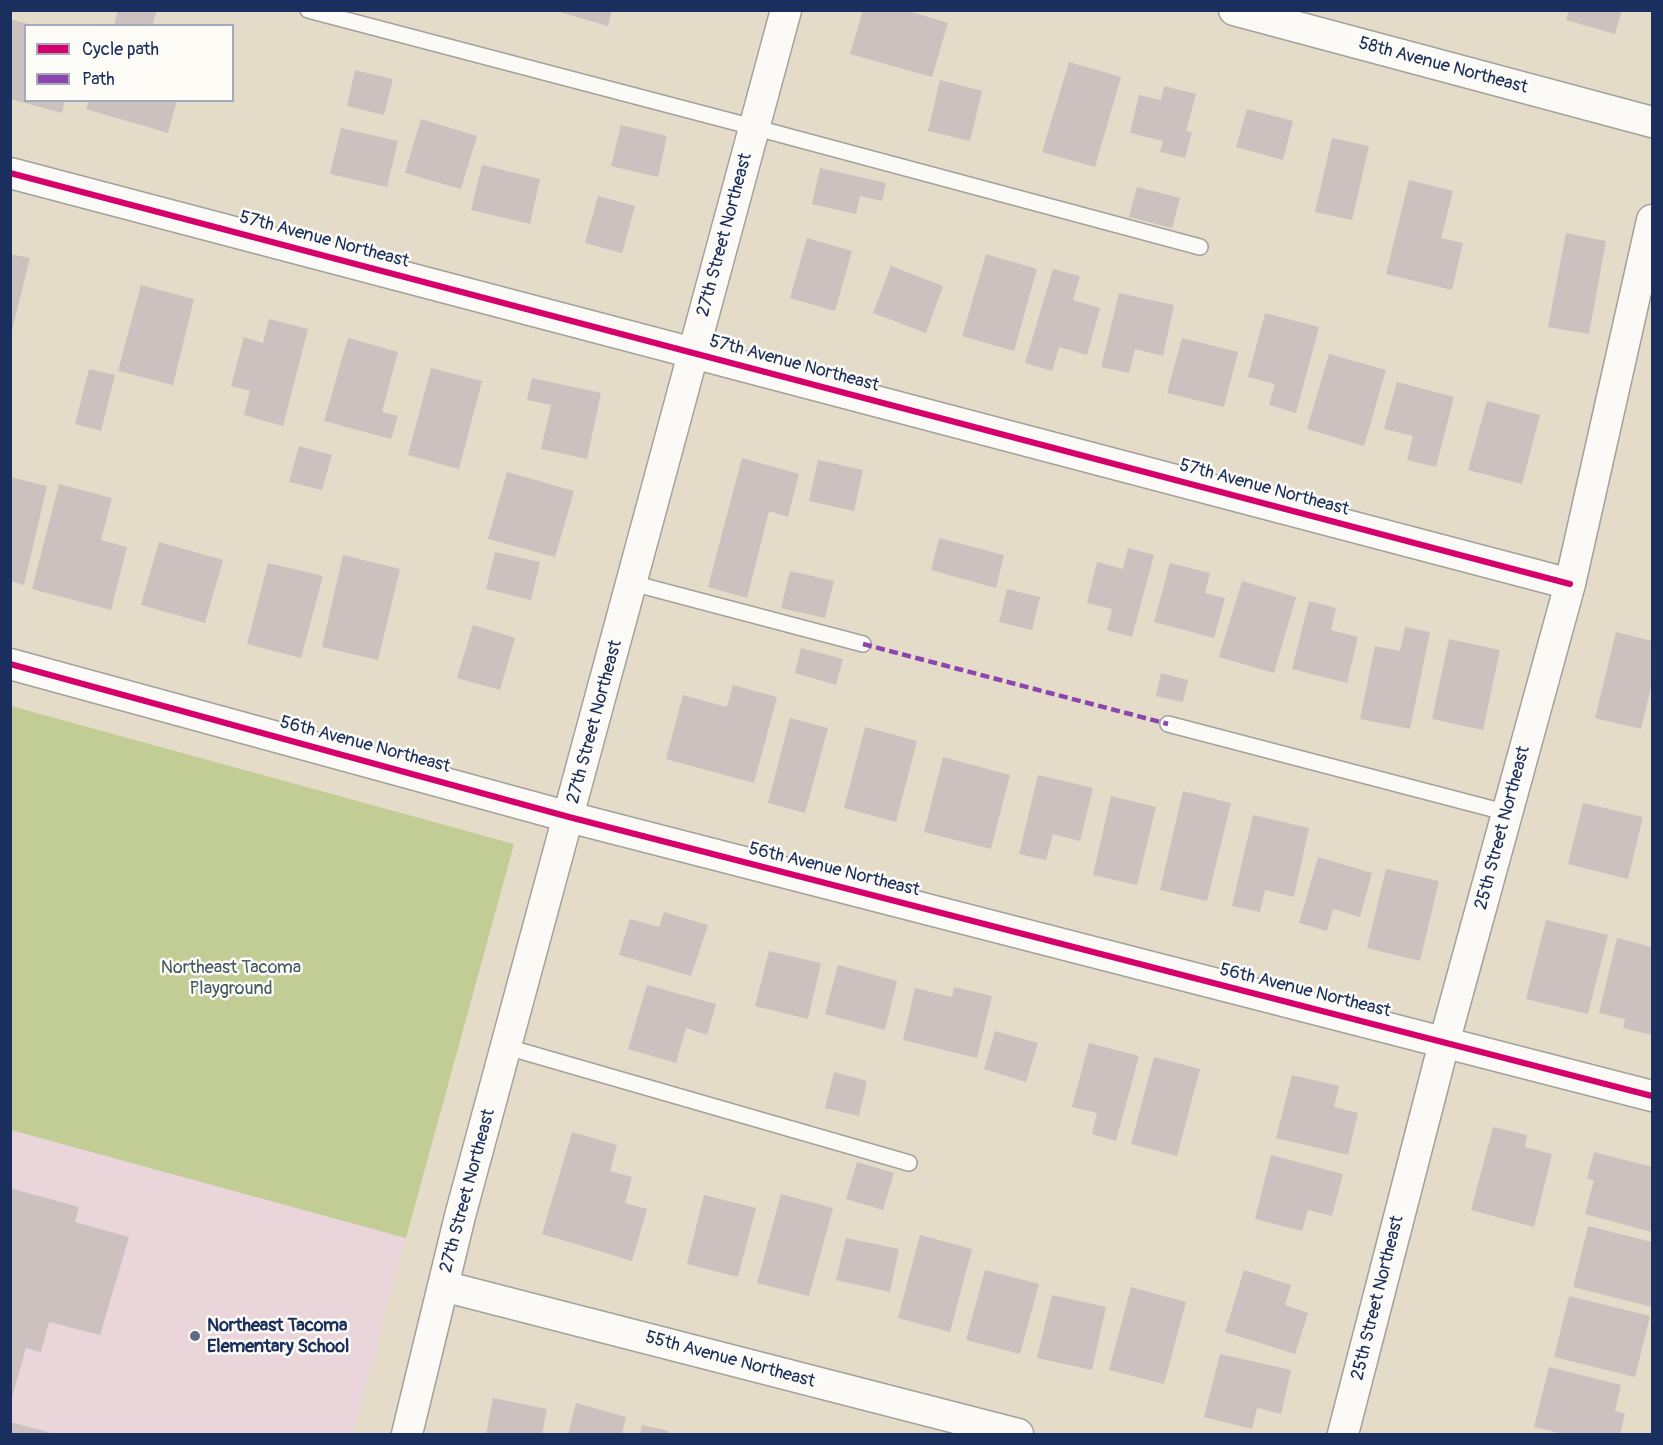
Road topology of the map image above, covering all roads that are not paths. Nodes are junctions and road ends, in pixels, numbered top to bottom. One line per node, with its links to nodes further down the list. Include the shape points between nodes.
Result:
1 (308, 10): 5 (lane)
2 (786, 10): 5 (street, 27th Street Northeast)
3 (1234, 10): 4 (street, 58th Avenue Northeast)
4 (1653, 122)
5 (753, 127): 8 (lane); 9 (street, 27th Street Northeast)
6 (10, 173): 9 (street, 57th Avenue Northeast)
7 (1653, 220): 11 (street, 25th Street Northeast)
8 (1200, 247)
9 (694, 354): 10 (street, 27th Street Northeast); 11 (street, 57th Avenue Northeast)
10 (632, 583): 12 (lane); 16 (street, 27th Street Northeast)
11 (1570, 584): 15 (street, 25th Street Northeast)
12 (863, 644)
13 (10, 664): 16 (street, 56th Avenue Northeast)
14 (1168, 724): 15 (lane)
15 (1508, 813): 17 (street, 25th Street Northeast)
16 (569, 817): 17 (street, 56th Avenue Northeast); 18 (street, 27th Street Northeast)
17 (1444, 1042): 19 (street, 56th Avenue Northeast); 24 (street, 25th Street Northeast)
18 (507, 1047): 20 (lane); 21 (street, 27th Street Northeast)
19 (1653, 1096)
20 (909, 1163)
21 (443, 1286): 22 (street, 27th Street Northeast); 23 (street, 55th Avenue Northeast)
22 (407, 1434)
23 (1018, 1434)
24 (1343, 1434)

